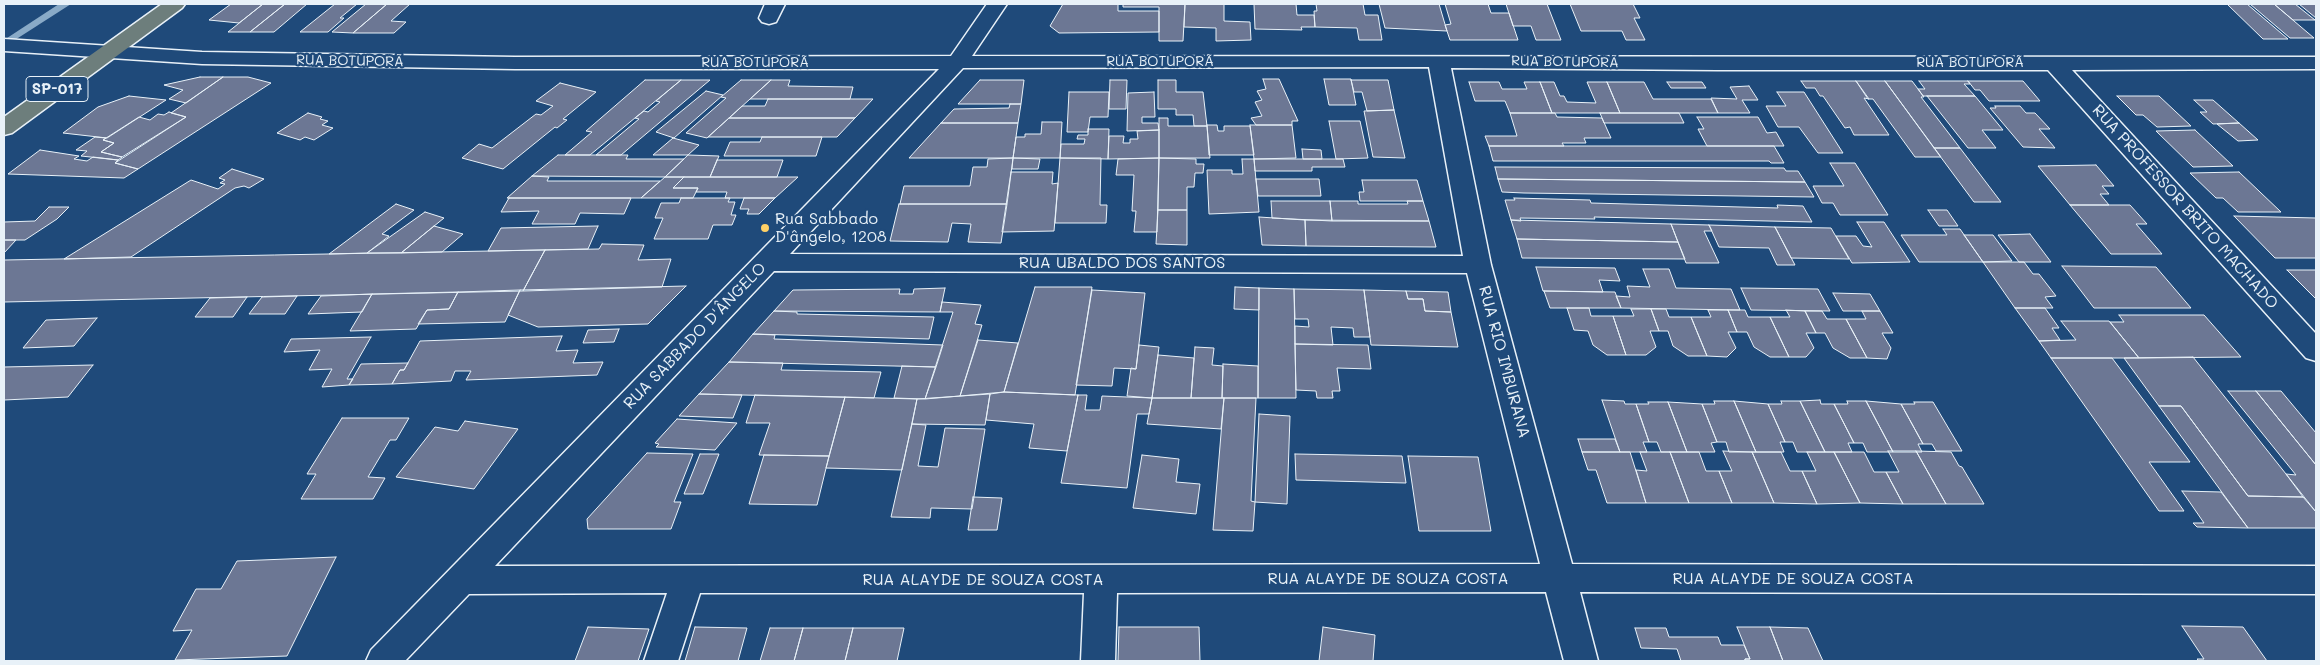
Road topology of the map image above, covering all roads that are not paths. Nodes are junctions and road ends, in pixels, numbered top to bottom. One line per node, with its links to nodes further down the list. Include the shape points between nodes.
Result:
1 (175, 4): 4 (highway, SP-017)
2 (997, 4): 6 (street, RUA SABBADO D'ÂNGELO)
3 (4, 45): 4 (street, RUA BOTUPORÃ)
4 (109, 51): 6 (street, RUA BOTUPORÃ, via 202,58 447,62); 9 (highway, SP-017)
5 (1438, 61): 6 (street, RUA BOTUPORÃ); 8 (street, RUA BOTUPORÃ); 11 (street, RUA RIO IMBURANA)
6 (957, 62): 10 (street, RUA SABBADO D'ÂNGELO)
7 (2316, 62): 8 (street, RUA BOTUPORÃ)
8 (2054, 63): 12 (street, RUA PROFESSOR BRITO MACHADO)
9 (4, 128)
10 (766, 262): 11 (street, RUA UBALDO DOS SANTOS); 14 (street, RUA SABBADO D'ÂNGELO)
11 (1478, 265): 13 (street, RUA RIO IMBURANA)
12 (2316, 351)
13 (1560, 578): 16 (street, RUA ALAYDE DE SOUZA COSTA); 17 (street, RUA ALAYDE DE SOUZA COSTA); 21 (street, RUA RIO IMBURANA)
14 (460, 580): 15 (street, RUA ALAYDE DE SOUZA COSTA); 18 (street, RUA SABBADO D'ÂNGELO)
15 (688, 580): 16 (street, RUA ALAYDE DE SOUZA COSTA); 19 (street)
16 (1101, 580): 20 (street)
17 (2316, 580)
18 (383, 661)
19 (661, 661)
20 (1098, 661)
21 (1581, 661)

